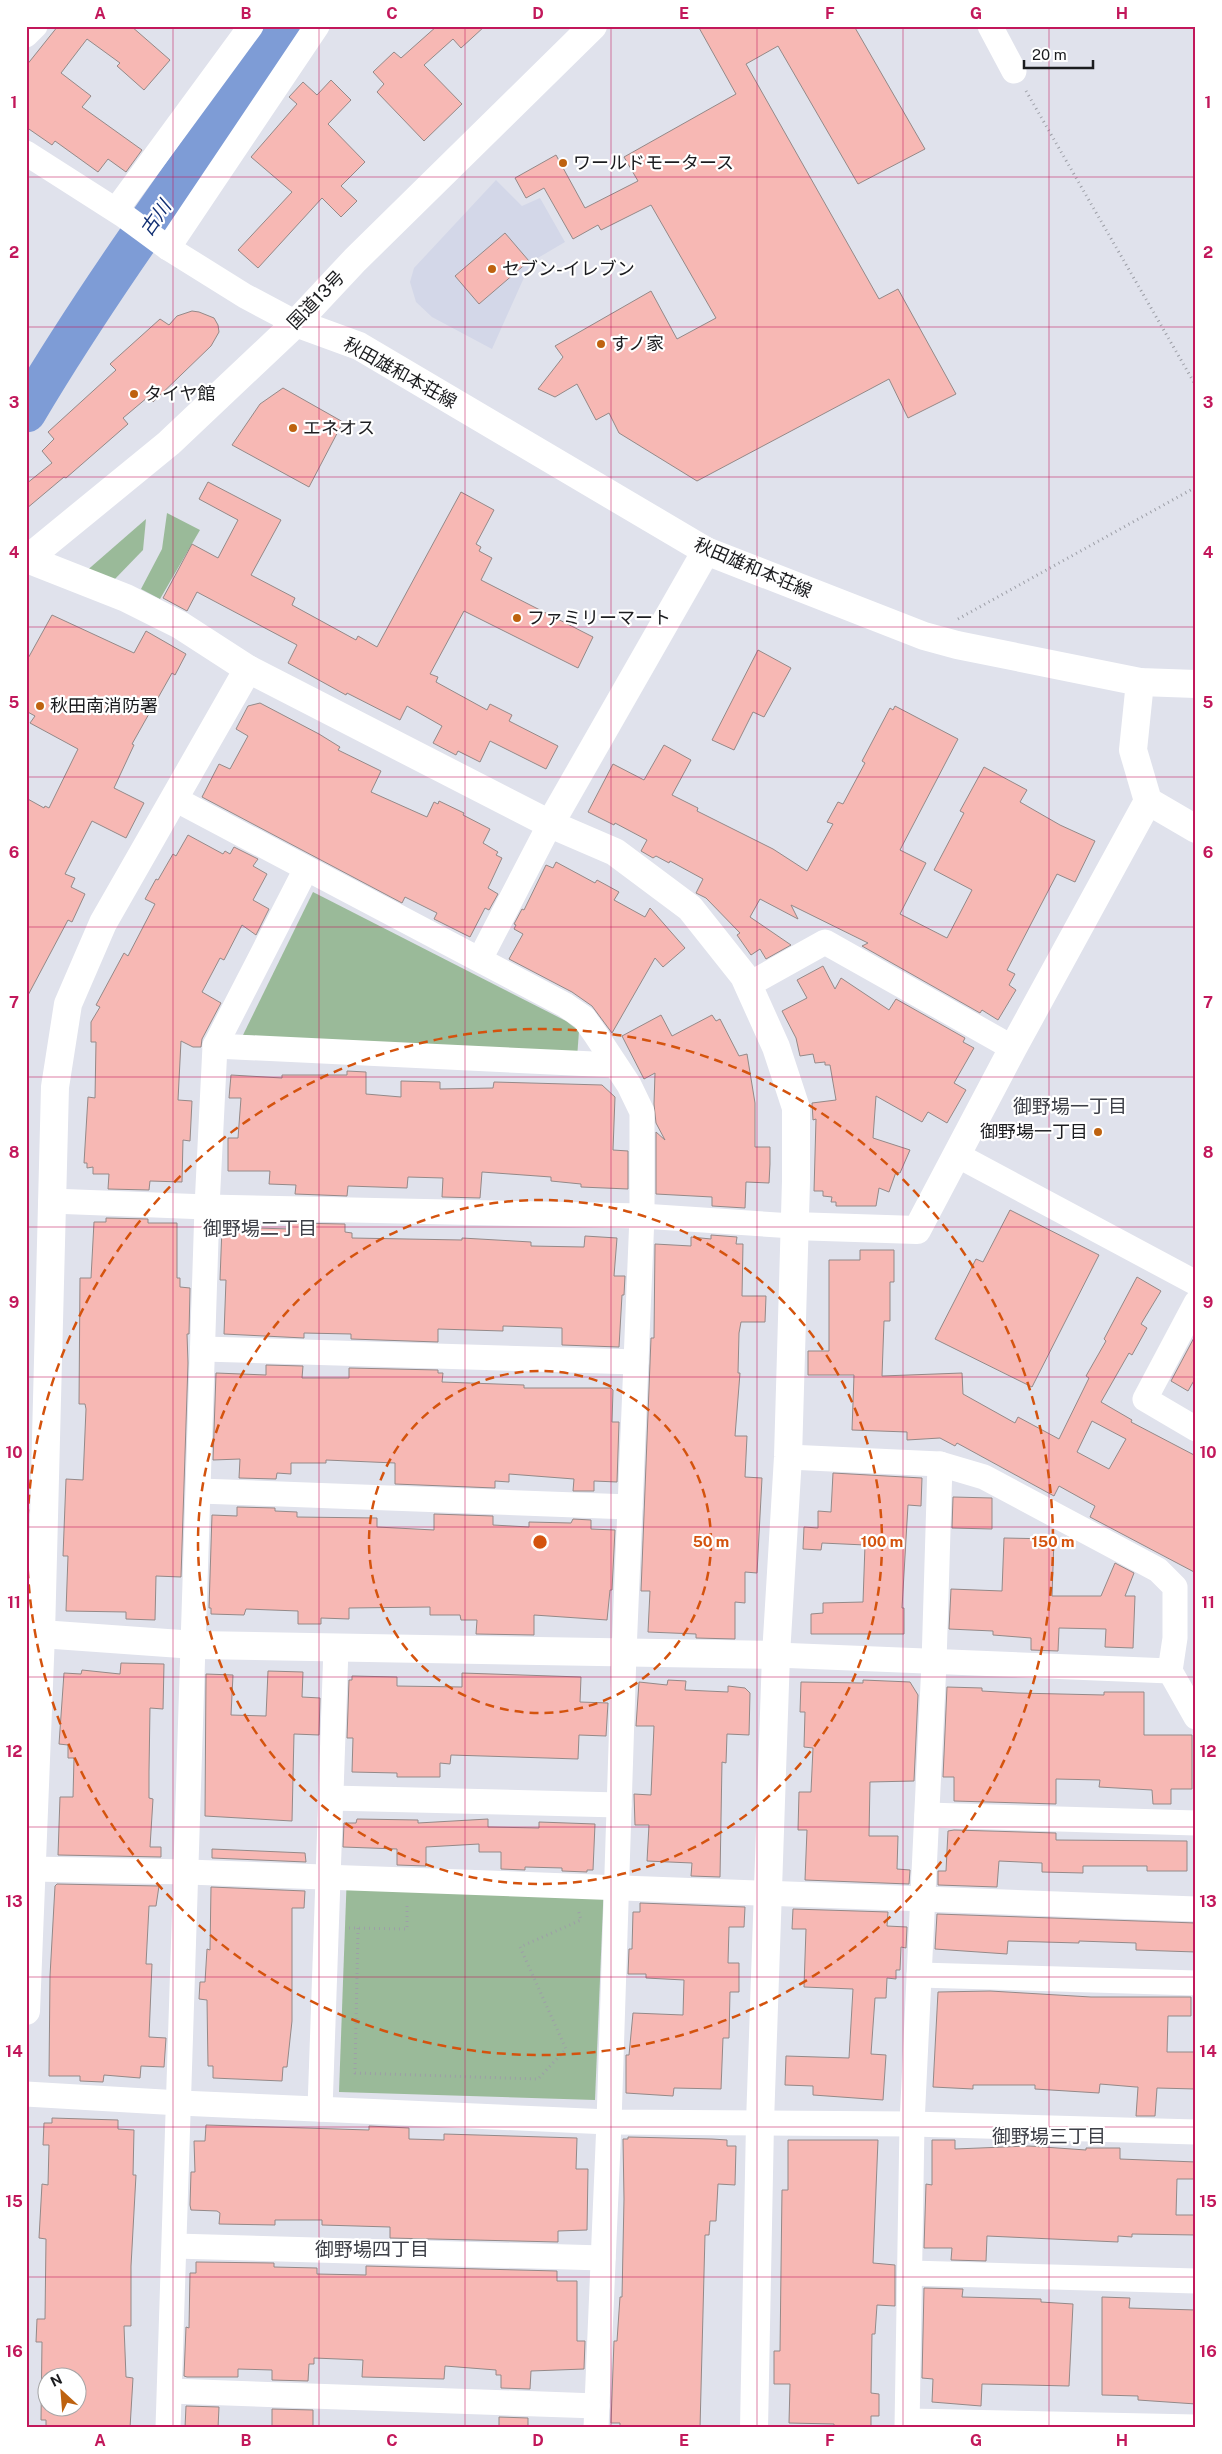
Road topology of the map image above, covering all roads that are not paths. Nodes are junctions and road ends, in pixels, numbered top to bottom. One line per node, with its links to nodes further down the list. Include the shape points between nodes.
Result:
1 (35, 26): 6 (street)
2 (251, 26): 9 (street)
3 (317, 26): 10 (street)
4 (593, 26): 11 (main road, 国道13号, via 355,260)
5 (990, 26): 7 (street)
6 (26, 35)
7 (1014, 71)
8 (26, 152): 9 (street)
9 (120, 212): 10 (street)
10 (164, 245): 11 (street, via 245,296)
11 (296, 323): 12 (main road, 秋田雄和本荘線, via 359,346); 13 (main road, 国道13号, via 169,443)
12 (706, 551): 15 (main road, 秋田雄和本荘線, via 924,636); 19 (main road)
13 (27, 560): 14 (main road, via 126,598 171,620)
14 (248, 670): 17 (main road); 19 (main road)
15 (1140, 682): 16 (main road, 秋田雄和本荘線); 18 (main road, via 1133,750)
16 (1196, 684)
17 (175, 798): 21 (street); 28 (main road, via 103,923 68,1004 55,1087)
18 (1148, 801): 20 (main road); 25 (main road)
19 (550, 824): 22 (street); 23 (main road, via 615,852 690,908)
20 (1196, 829)
21 (306, 870): 22 (street); 24 (street)
22 (480, 959): 26 (street, via 584,1018)
23 (748, 985): 25 (street, via 825,942); 31 (main road, via 776,1048 796,1108)
24 (215, 1046): 26 (street); 29 (street)
25 (1013, 1048): 27 (main road)
26 (616, 1065): 30 (street, via 642,1112)
27 (956, 1155): 31 (main road, via 917,1230); 32 (street)
28 (51, 1201): 29 (street); 41 (main road)
29 (208, 1207): 30 (street); 34 (street)
30 (642, 1216): 31 (street); 35 (street)
31 (793, 1226): 37 (main road)
32 (1196, 1283)
33 (1196, 1303): 36 (street, via 1144,1400)
34 (204, 1349): 35 (street); 39 (street)
35 (636, 1362): 40 (street)
36 (1196, 1429)
37 (788, 1457): 38 (street); 45 (main road)
38 (940, 1464): 46 (street); 47 (street, via 984,1477 1158,1570 1175,1587 1175,1638)
39 (199, 1491): 40 (street); 42 (street)
40 (630, 1507): 44 (street)
41 (34, 1633): 42 (main road); 53 (main road)
42 (195, 1645): 43 (main road); 54 (street)
43 (336, 1648): 44 (main road); 49 (street)
44 (624, 1653): 45 (main road); 50 (street)
45 (776, 1655): 46 (street); 57 (main road)
46 (934, 1663): 47 (street); 51 (street)
47 (1170, 1671): 48 (street)
48 (1196, 1717)
49 (331, 1798): 50 (street); 55 (street)
50 (619, 1805): 56 (street)
51 (927, 1815): 52 (street); 58 (street)
52 (1196, 1823)
53 (32, 1869): 54 (street); 62 (main road)
54 (188, 1872): 55 (street); 64 (street)
55 (328, 1878): 56 (street); 65 (street)
56 (616, 1889): 57 (street); 66 (street)
57 (768, 1894): 58 (street); 67 (main road)
58 (923, 1899): 59 (street); 60 (street)
59 (1196, 1909)
60 (919, 1974): 61 (street); 68 (street)
61 (1196, 1983)
62 (26, 2011)
63 (26, 2094): 64 (street)
64 (180, 2103): 65 (street); 70 (street)
65 (320, 2110): 66 (street)
66 (609, 2122): 67 (street); 71 (street)
67 (760, 2123): 68 (street); 78 (main road)
68 (912, 2124): 69 (street); 72 (street)
69 (1196, 2132)
70 (175, 2246): 71 (street); 74 (street)
71 (603, 2258): 75 (street)
72 (910, 2274): 73 (street); 76 (street)
73 (1196, 2281)
74 (170, 2391): 75 (street); 77 (street)
75 (596, 2417)
76 (907, 2424): 79 (street)
77 (168, 2428)
78 (754, 2428)
79 (1196, 2428)

